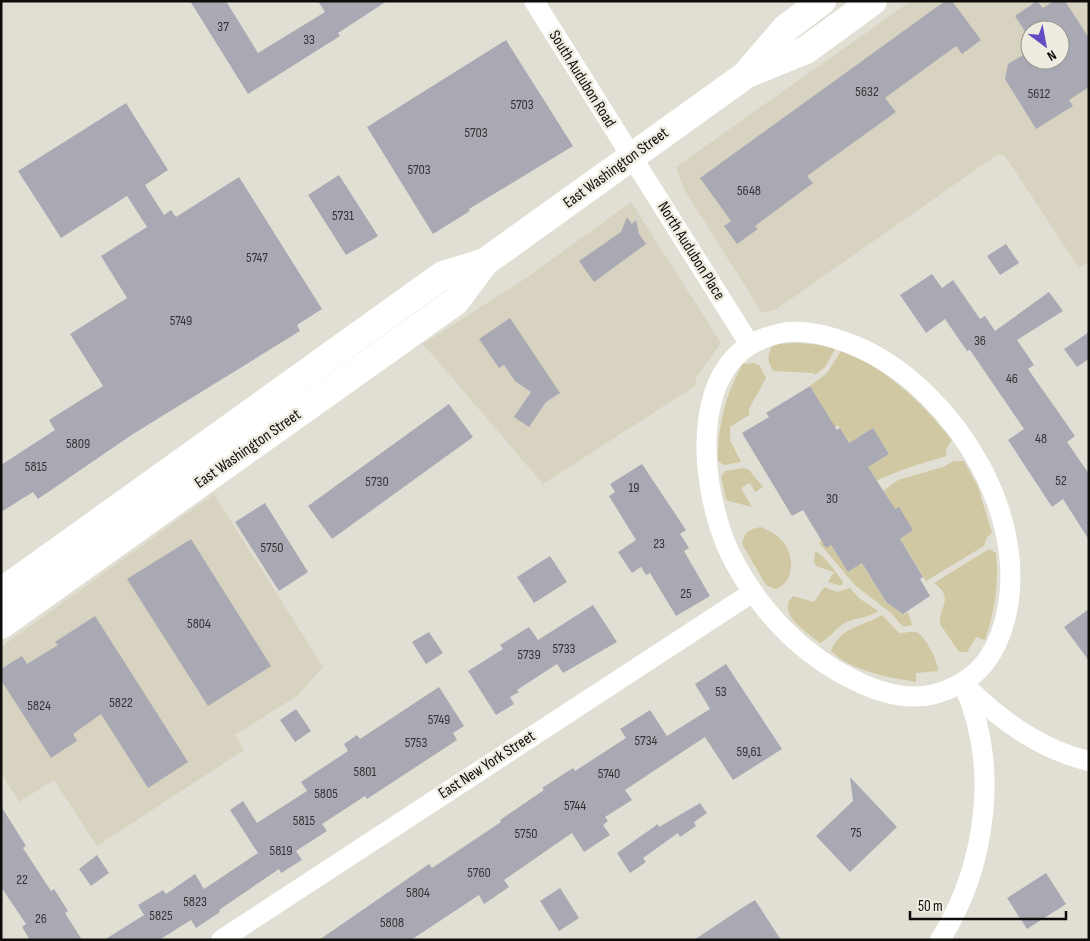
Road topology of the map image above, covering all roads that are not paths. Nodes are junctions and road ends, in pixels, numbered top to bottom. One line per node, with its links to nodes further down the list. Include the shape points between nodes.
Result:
1 (534, 1): 5 (street, South Audubon Road)
2 (822, 1): 4 (main road, East Washington Street, via 786,28)
3 (873, 1): 4 (main road, East Washington Street, via 806,50)
4 (747, 74): 5 (main road, East Washington Street)
5 (632, 157): 6 (main road, East Washington Street); 7 (street, North Audubon Place)
6 (485, 262): 8 (main road, East Washington Street, via 443,275); 10 (main road, East Washington Street, via 456,301)
7 (750, 345): 9 (street, via 742,350 720,378 712,403 706,451 710,493 723,536); 11 (street, via 768,336 797,332 834,338 862,348 911,379 940,406 964,437 984,472 998,510 1006,538 1010,578 1006,617 996,645 983,668)
8 (1, 592)
9 (753, 592): 11 (street, via 806,649 829,666 881,692 909,697 932,695); 14 (street, East New York Street)
10 (1, 626)
11 (963, 684): 12 (street, via 1024,733 1058,751); 13 (street, via 980,732 983,811 974,859)
12 (1089, 762)
13 (946, 937)
14 (221, 940)

